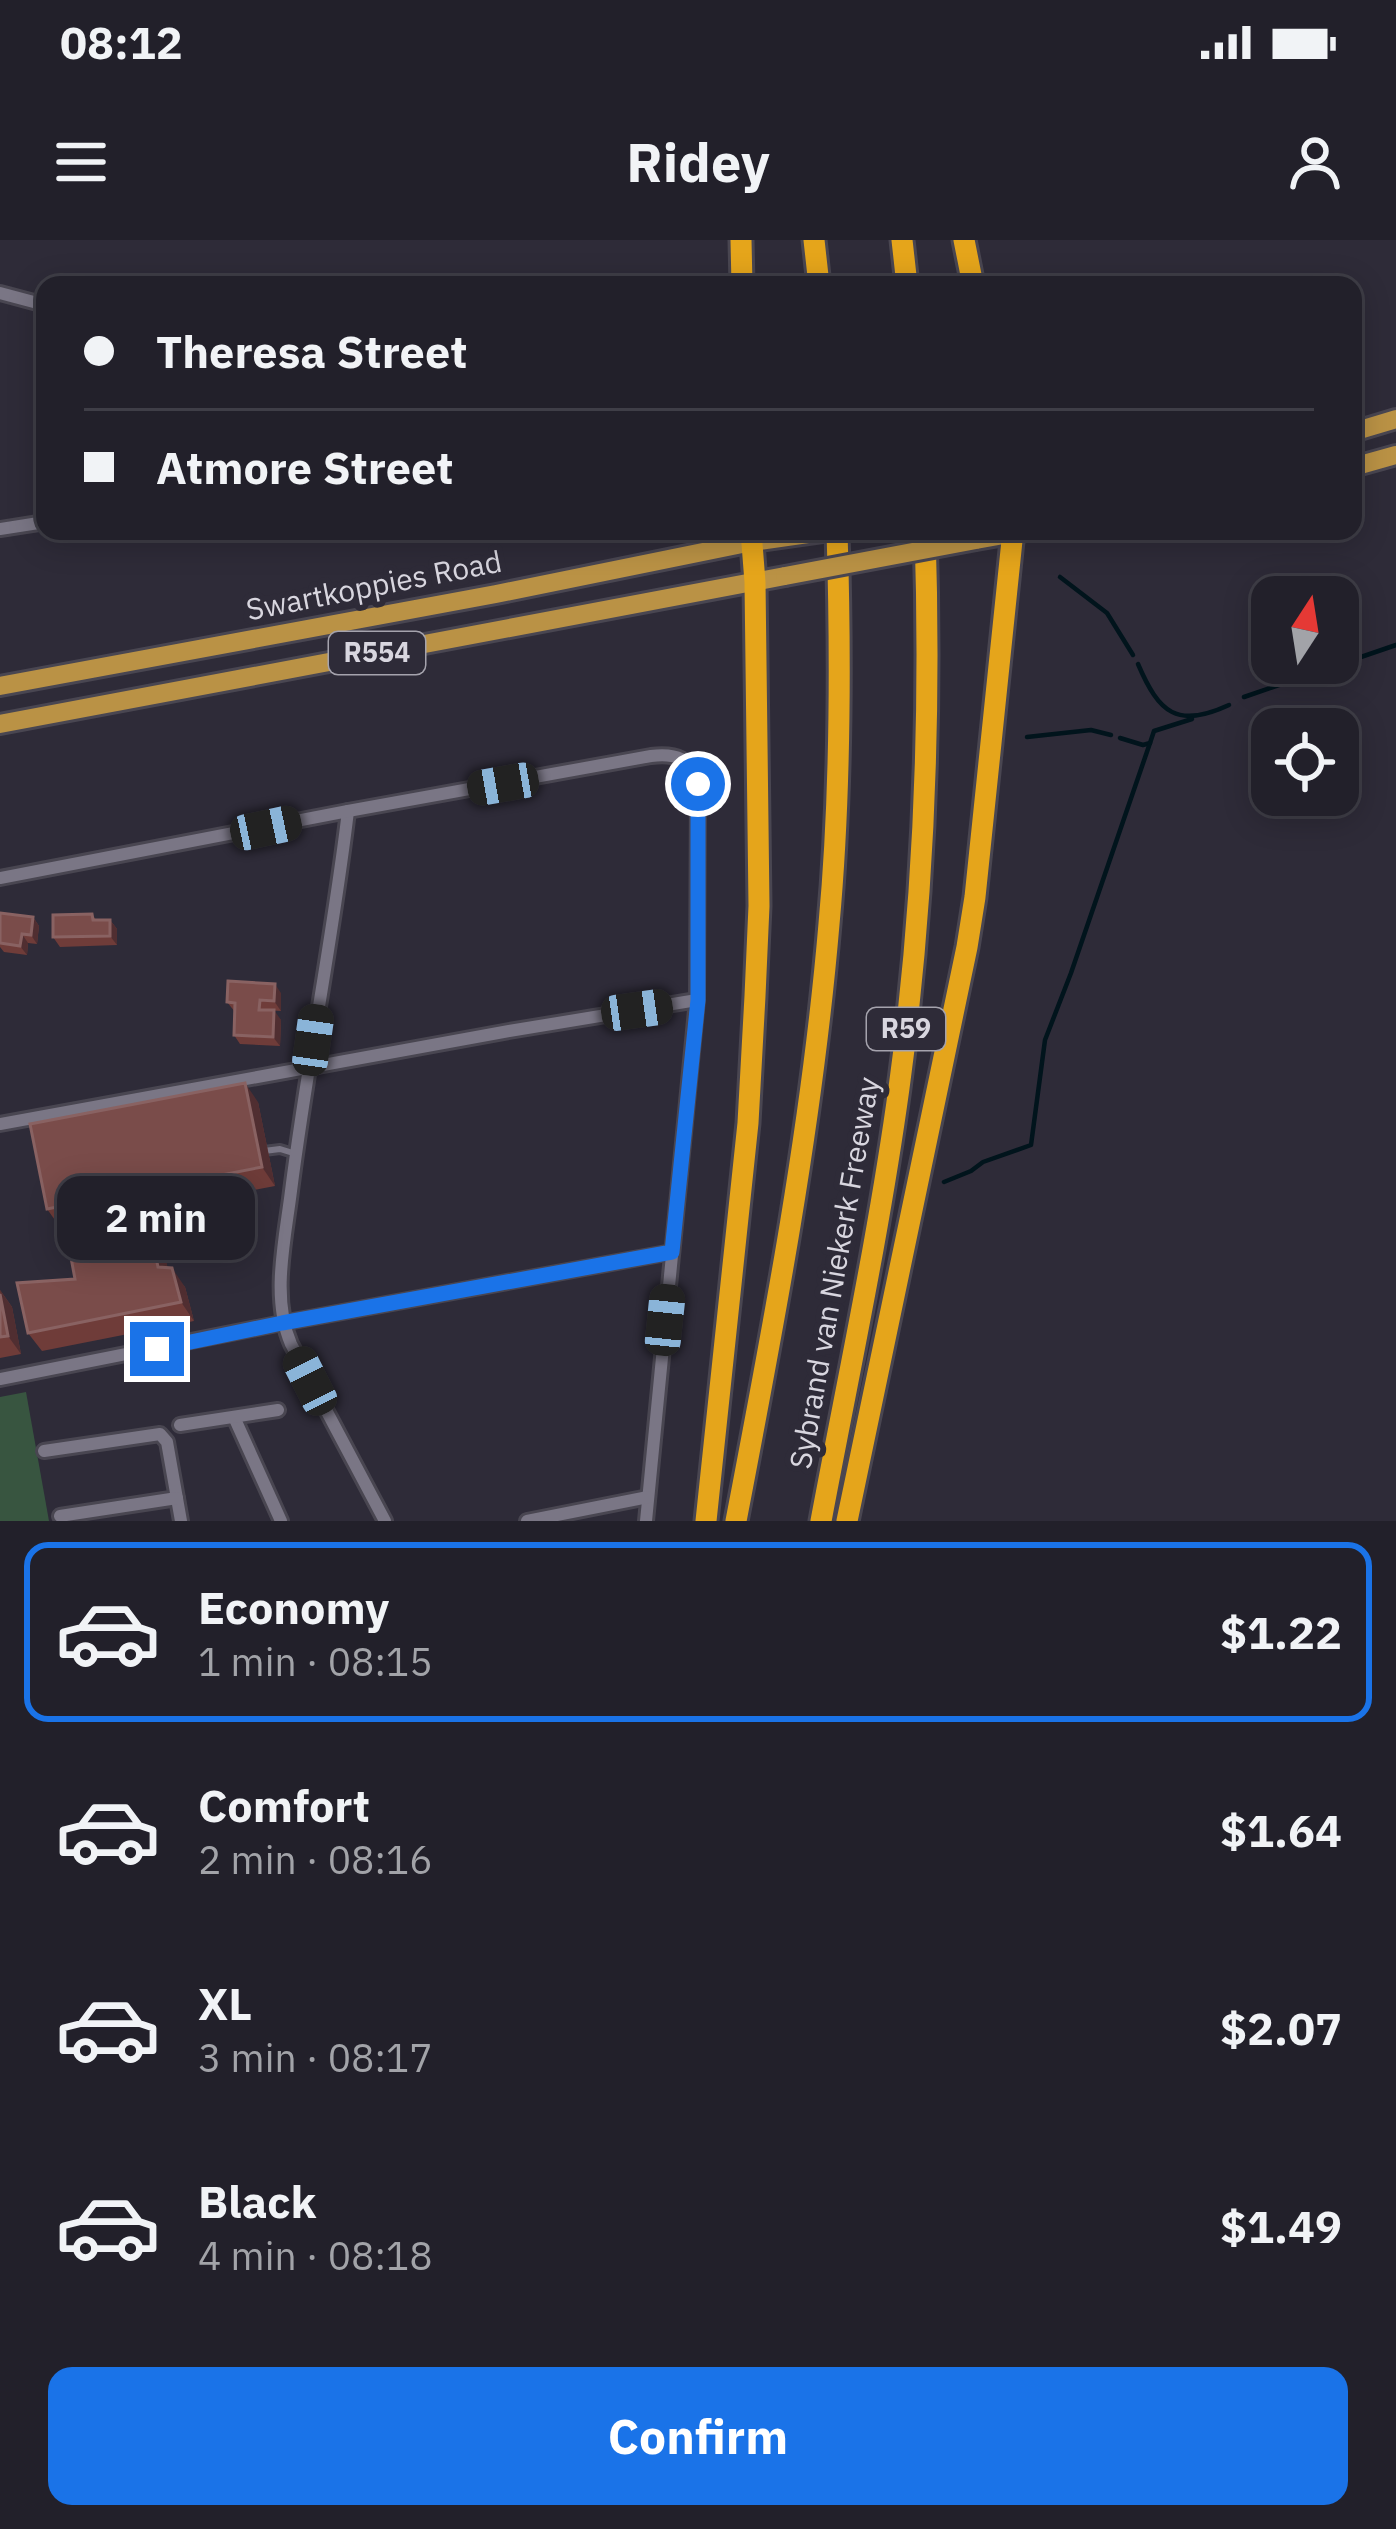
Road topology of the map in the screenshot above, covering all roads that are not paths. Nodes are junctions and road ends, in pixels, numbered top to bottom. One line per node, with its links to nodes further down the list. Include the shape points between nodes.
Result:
1 (741, 240): 5 (highway)
2 (814, 240): 6 (highway)
3 (902, 240): 7 (highway)
4 (964, 240): 8 (highway)
5 (742, 276)
6 (818, 276)
7 (906, 276)
8 (971, 276)
9 (0, 293): 10 (street)
10 (36, 303)
11 (1396, 419): 12 (main road)
12 (1362, 429)
13 (1396, 455): 14 (main road)
14 (1362, 464)
15 (36, 523): 16 (street)
16 (0, 529)
17 (738, 540): 24 (main road, Swartkoppies Road / R554, via 496,594)
18 (751, 540): 23 (highway)
19 (833, 540): 49 (highway, Sybrand van Niekerk Freeway, via 840,705 830,925 802,1153)
20 (925, 540): 50 (highway, Sybrand van Niekerk Freeway / R59, via 926,768 906,1030)
21 (971, 540): 23 (main road, R554, bridge)
22 (1017, 540): 51 (highway, via 967,947)
23 (755, 581): 25 (main road, R554); 48 (highway, via 755,996)
24 (0, 686)
25 (0, 724)
26 (348, 811): 27 (street); 28 (street, via 670,754 688,763 698,784); 29 (street)
27 (0, 878)
28 (698, 1000): 29 (street); 33 (street)
29 (309, 1070): 30 (street); 32 (street)
30 (0, 1124)
31 (260, 1152): 32 (lane)
32 (296, 1154): 34 (street)
33 (672, 1252): 34 (street); 40 (street)
34 (282, 1323): 35 (street); 45 (street)
35 (0, 1379)
36 (278, 1410): 37 (street)
37 (234, 1417): 38 (street); 44 (street)
38 (180, 1426)
39 (44, 1451): 41 (street, via 160,1434)
40 (648, 1497): 46 (street); 47 (street)
41 (177, 1498): 42 (street); 43 (street)
42 (60, 1516)
43 (181, 1521)
44 (281, 1521)
45 (386, 1521)
46 (527, 1521)
47 (646, 1521)
48 (706, 1521)
49 (736, 1521)
50 (821, 1521)
51 (847, 1521)

